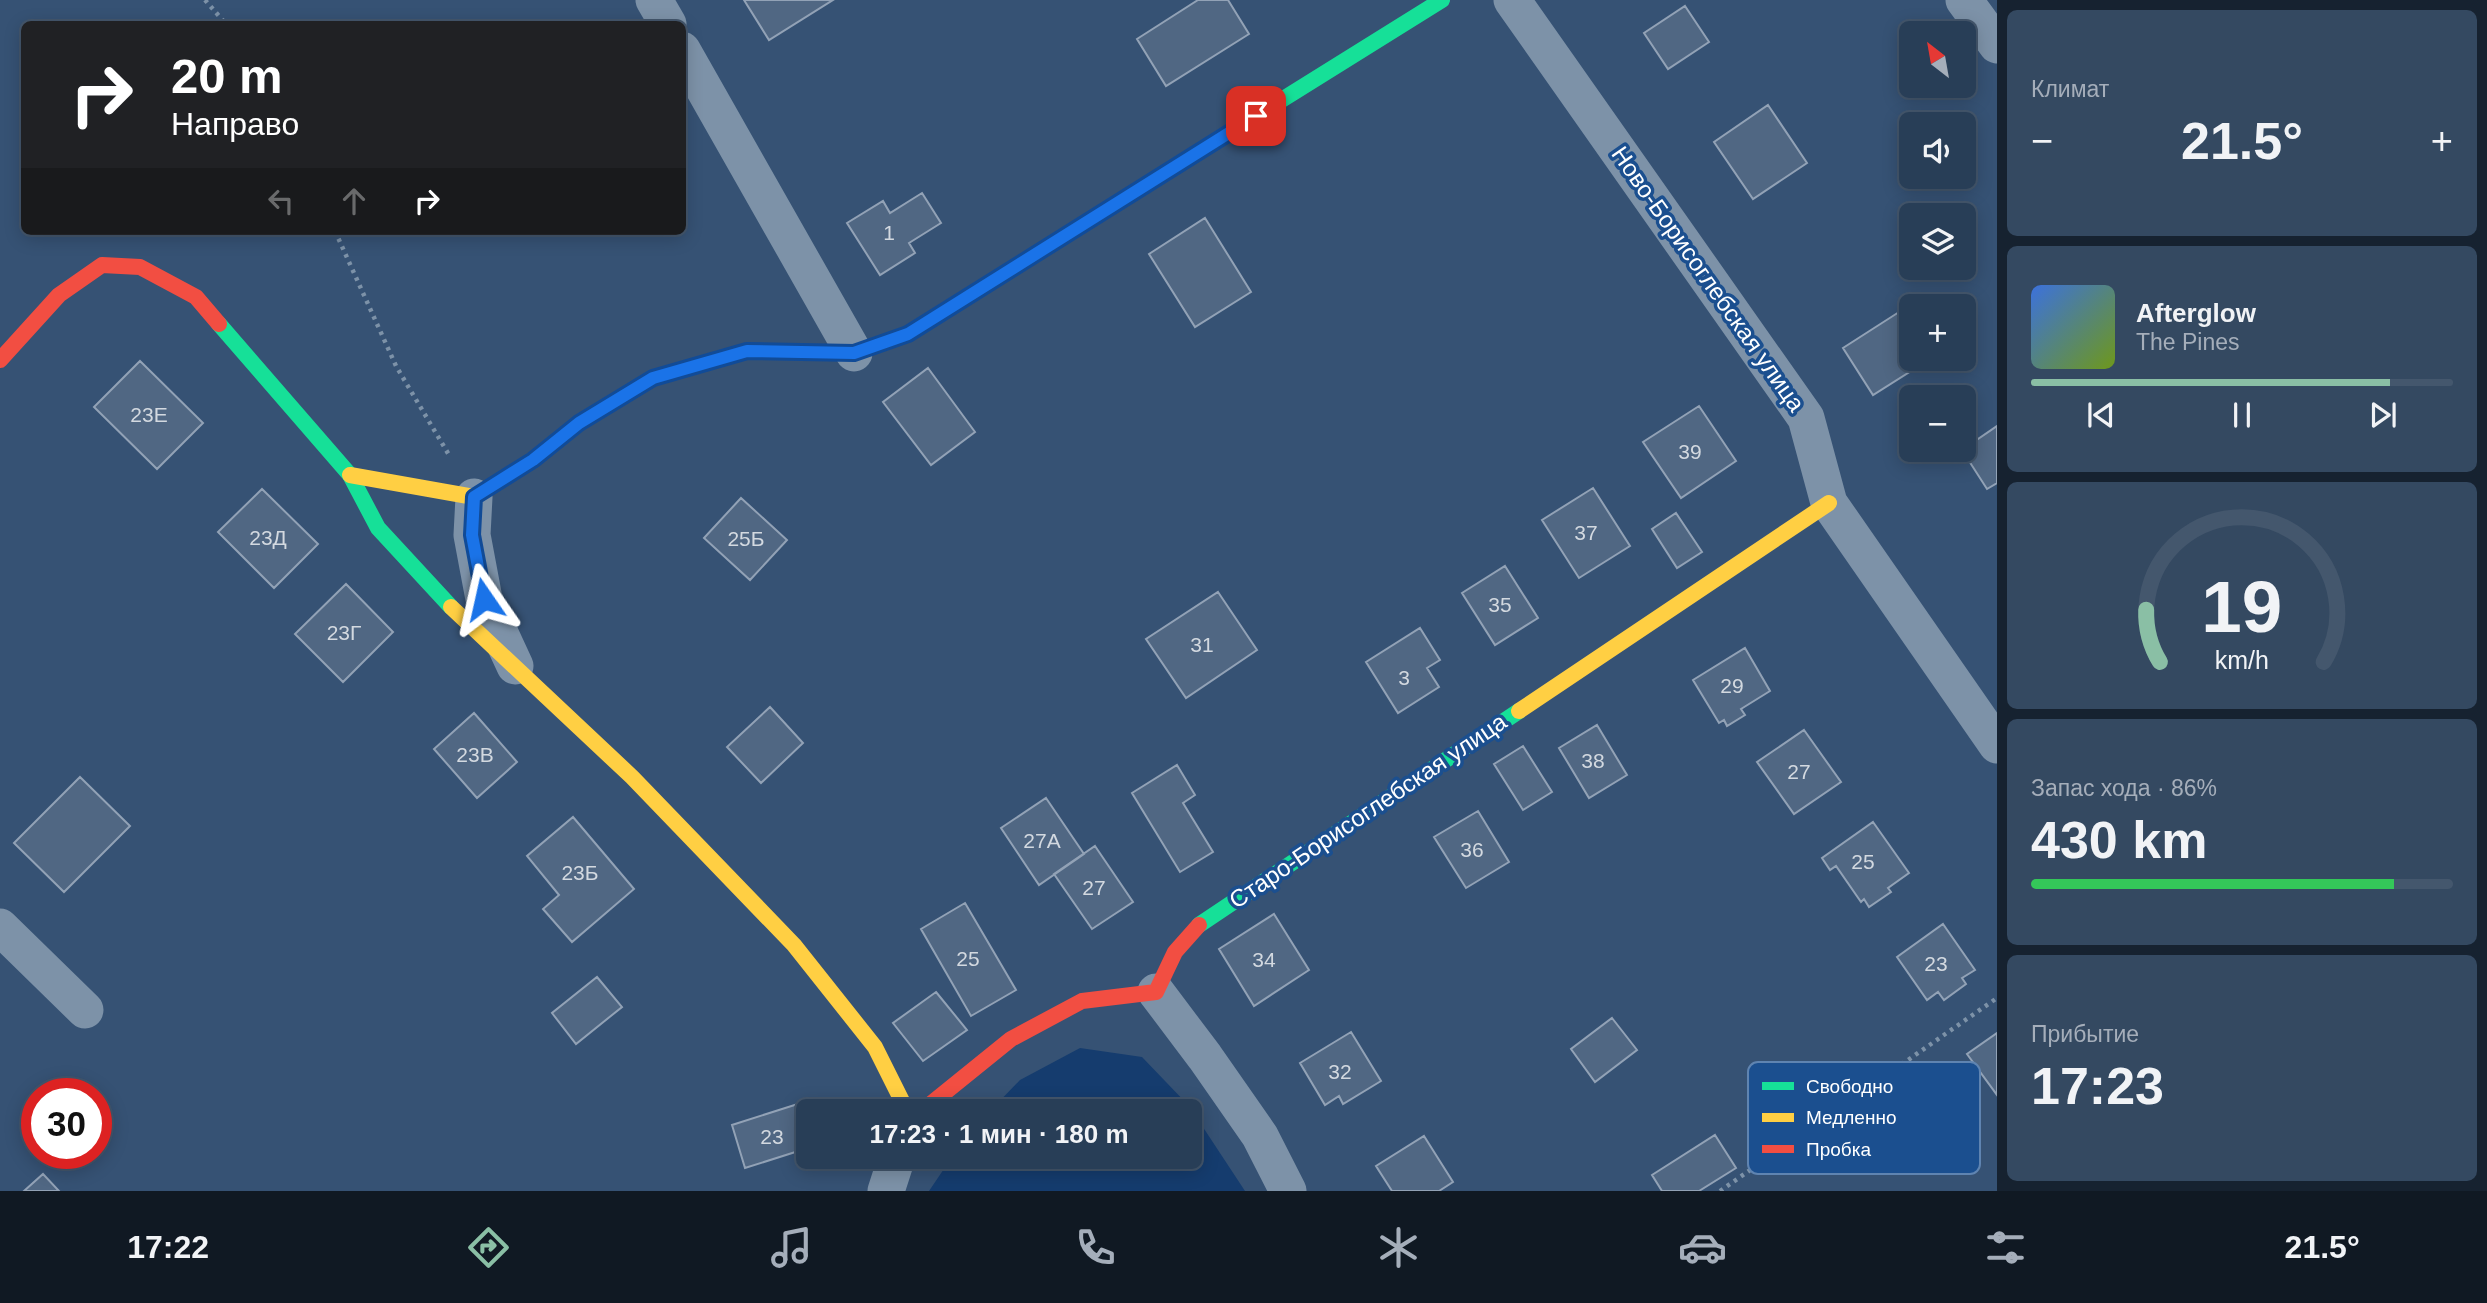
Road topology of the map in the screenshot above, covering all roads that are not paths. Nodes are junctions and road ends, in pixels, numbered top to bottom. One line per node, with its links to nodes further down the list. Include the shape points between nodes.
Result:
1 (654, 0): 5 (street)
2 (1442, 0): 8 (street, via 908,334)
3 (1511, 0): 12 (street, Ново-Борисоглебская улица, via 1806,418)
4 (1964, 0): 6 (street)
5 (666, 21)
6 (1997, 45)
7 (686, 57): 8 (street)
8 (854, 353): 11 (street, via 747,351 653,378)
9 (0, 359): 10 (street, via 59,295 102,265 140,267 197,297)
10 (351, 475): 11 (street); 13 (street, via 378,528)
11 (474, 497): 13 (street, via 472,535 484,599)
12 (1829, 503): 14 (street, Ново-Борисоглебская улица); 16 (street, Старо-Борисоглебская улица, via 1200,924 1175,952)
13 (517, 670): 18 (street, via 632,777 794,945 874,1047)
14 (1997, 745)
15 (0, 928): 17 (street)
16 (1156, 992): 19 (street, via 1082,1001 1011,1039); 22 (street, via 1260,1136)
17 (85, 1010)
18 (902, 1099)
19 (937, 1099)
20 (893, 1169): 21 (street)
21 (886, 1191)
22 (1288, 1191)

